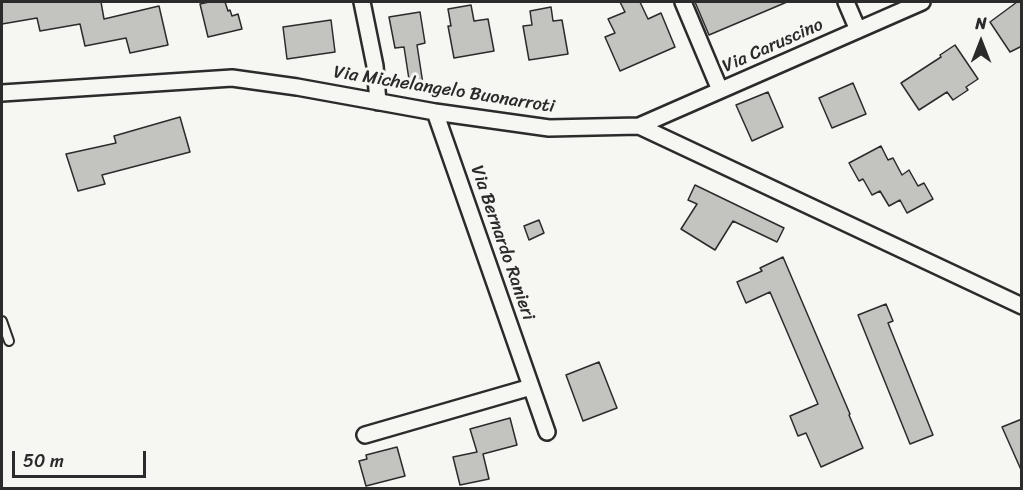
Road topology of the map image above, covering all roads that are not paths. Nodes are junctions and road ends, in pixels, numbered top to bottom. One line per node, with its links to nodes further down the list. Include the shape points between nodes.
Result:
1 (362, 2): 8 (street)
2 (683, 2): 6 (street)
3 (846, 2): 5 (street)
4 (922, 2): 5 (street, Via Caruscino)
5 (858, 30): 6 (street, Via Caruscino)
6 (720, 90): 10 (street, Via Caruscino)
7 (2, 93): 8 (street, Via Michelangelo Buonarroti, via 232,78)
8 (378, 102): 9 (street, Via Michelangelo Buonarroti)
9 (435, 112): 10 (street, Via Michelangelo Buonarroti, via 549,128); 14 (street, Via Bernardo Ranieri)
10 (639, 126): 11 (street, Via Michelangelo Buonarroti)
11 (1022, 306)
12 (2, 321): 13 (lane)
13 (9, 341)
14 (531, 387): 15 (street, Via Bernardo Ranieri); 16 (street)
15 (547, 432)
16 (365, 435)

